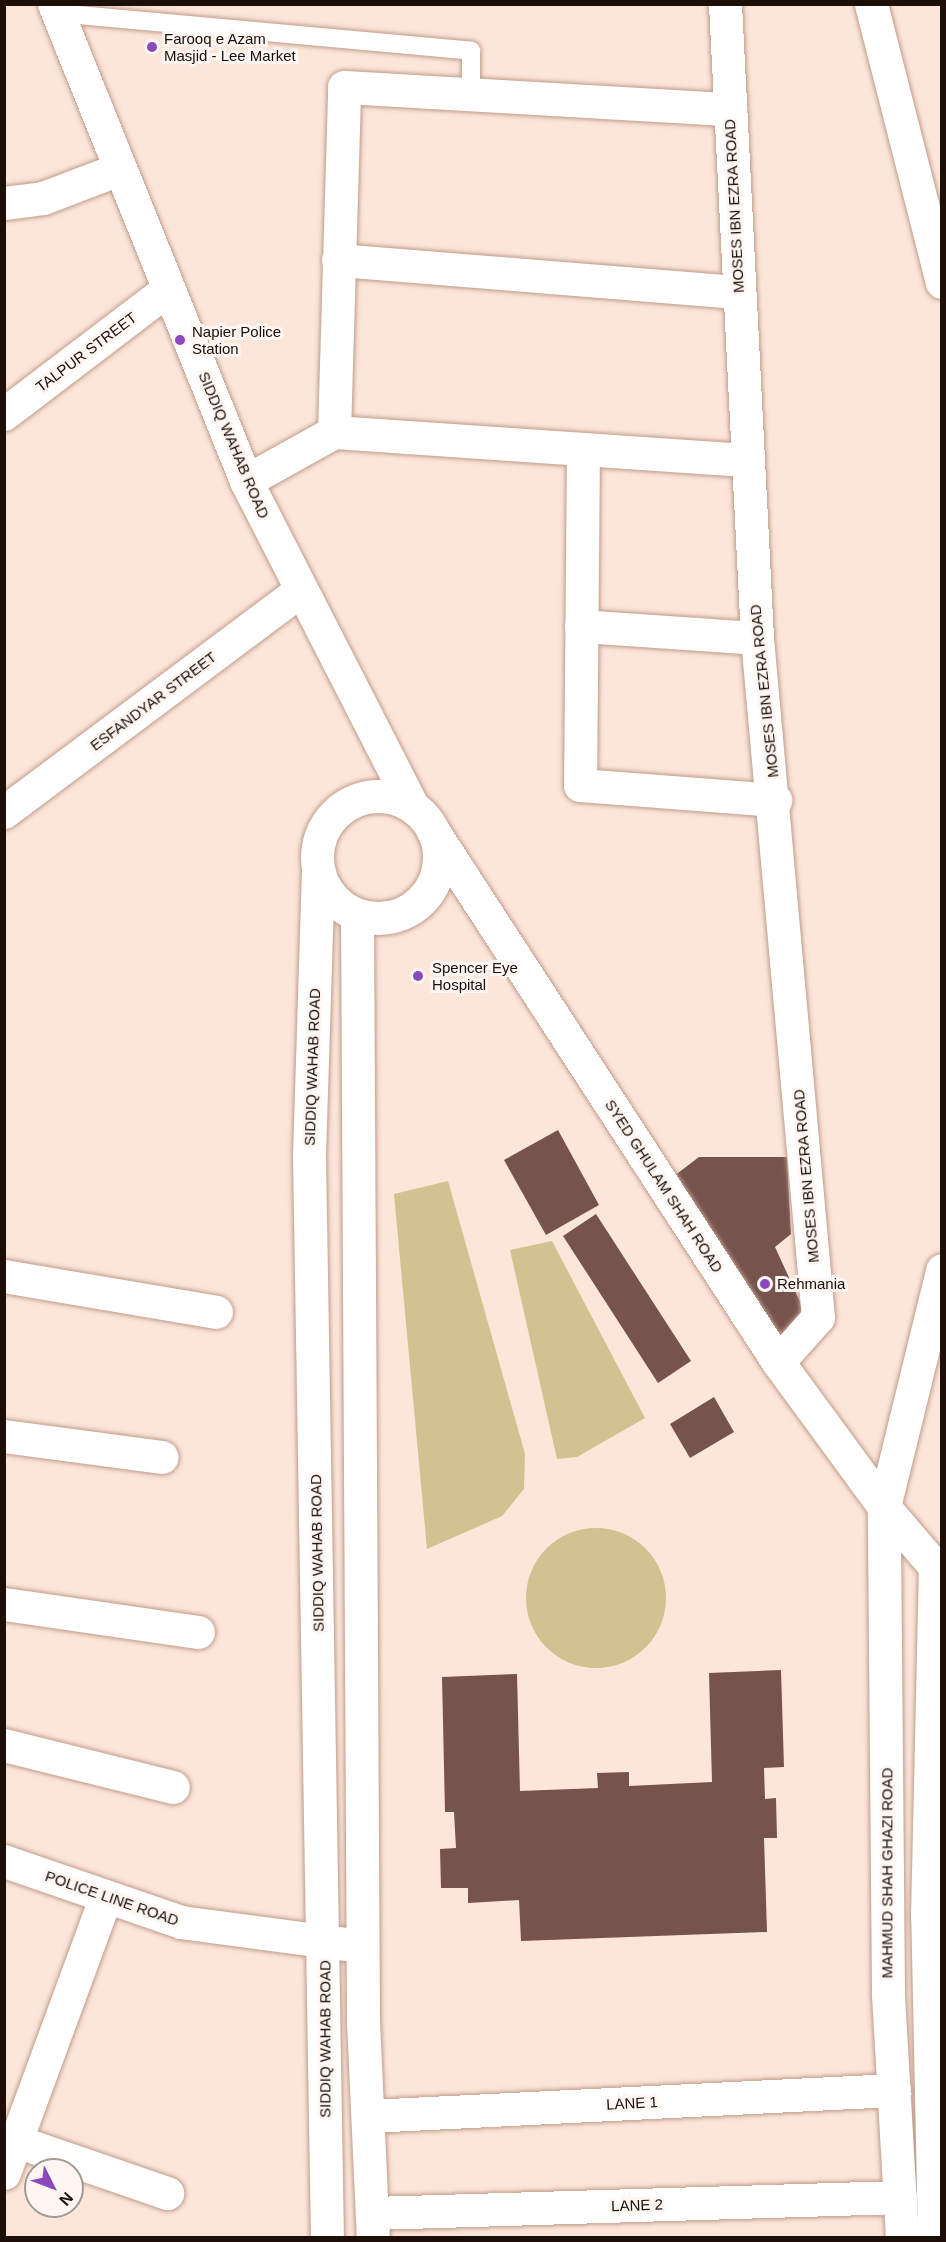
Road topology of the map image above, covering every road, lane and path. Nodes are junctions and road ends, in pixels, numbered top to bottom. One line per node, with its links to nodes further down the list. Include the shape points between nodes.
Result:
1 (725, 4): 5 (street, MOSES IBN EZRA ROAD)
2 (871, 4): 9 (street)
3 (55, 9): 4 (lane, via 471,51); 6 (street, SIDDIQ WAHAB ROAD)
4 (471, 94): 5 (street); 8 (street, via 344,87)
5 (730, 109): 11 (street, MOSES IBN EZRA ROAD)
6 (119, 169): 7 (street, via 43,198); 10 (street, SIDDIQ WAHAB ROAD)
7 (4, 203)
8 (338, 260): 11 (street); 13 (street)
9 (942, 282)
10 (168, 289): 12 (street, TALPUR STREET); 16 (street, SIDDIQ WAHAB ROAD)
11 (738, 292): 15 (street, MOSES IBN EZRA ROAD)
12 (4, 414)
13 (334, 432): 14 (street); 16 (street)
14 (583, 449): 15 (street); 18 (street)
15 (747, 460): 19 (street, MOSES IBN EZRA ROAD)
16 (246, 481): 17 (street, SIDDIQ WAHAB ROAD)
17 (301, 590): 21 (street, ESFANDYAR STREET); 22 (street, SIDDIQ WAHAB ROAD)
18 (581, 627): 19 (street); 20 (street, via 580,784)
19 (757, 638): 20 (street, MOSES IBN EZRA ROAD)
20 (775, 800): 28 (street, MOSES IBN EZRA ROAD, via 818,1317)
21 (4, 812)
22 (423, 819): 23 (street, via 383,796 352,802 324,830); 24 (street, via 438,846 436,878 417,904 389,918); 28 (street, SYED GHULAM SHAH ROAD)
23 (318, 868): 24 (street, via 331,897); 39 (street, SIDDIQ WAHAB ROAD, via 309,1155)
24 (357, 915): 40 (street)
25 (942, 1270): 31 (street, MAHMUD SHAH GHAZI ROAD)
26 (4, 1276): 27 (street)
27 (216, 1312)
28 (778, 1362): 31 (street, SYED GHULAM SHAH ROAD)
29 (4, 1436): 30 (street)
30 (162, 1456)
31 (884, 1507): 32 (street, SYED GHULAM SHAH ROAD); 41 (street, MAHMUD SHAH GHAZI ROAD, via 888,1992)
32 (938, 1571): 50 (street, via 927,1916)
33 (4, 1604): 34 (street)
34 (198, 1632)
35 (4, 1746): 36 (street)
36 (173, 1787)
37 (4, 1861): 38 (street, POLICE LINE ROAD)
38 (106, 1896): 39 (street, POLICE LINE ROAD, via 181,1922); 43 (street)
39 (324, 1941): 40 (street, POLICE LINE ROAD); 48 (street, SIDDIQ WAHAB ROAD)
40 (363, 1946): 42 (street)
41 (894, 2090): 42 (street, LANE 1); 46 (street, MAHMUD SHAH GHAZI ROAD)
42 (369, 2116): 47 (street)
43 (16, 2141): 44 (street); 45 (street)
44 (4, 2173)
45 (167, 2193)
46 (900, 2197): 47 (street, LANE 2); 49 (street, MAHMUD SHAH GHAZI ROAD)
47 (373, 2225)
48 (327, 2238)
49 (902, 2238)
50 (934, 2238)

